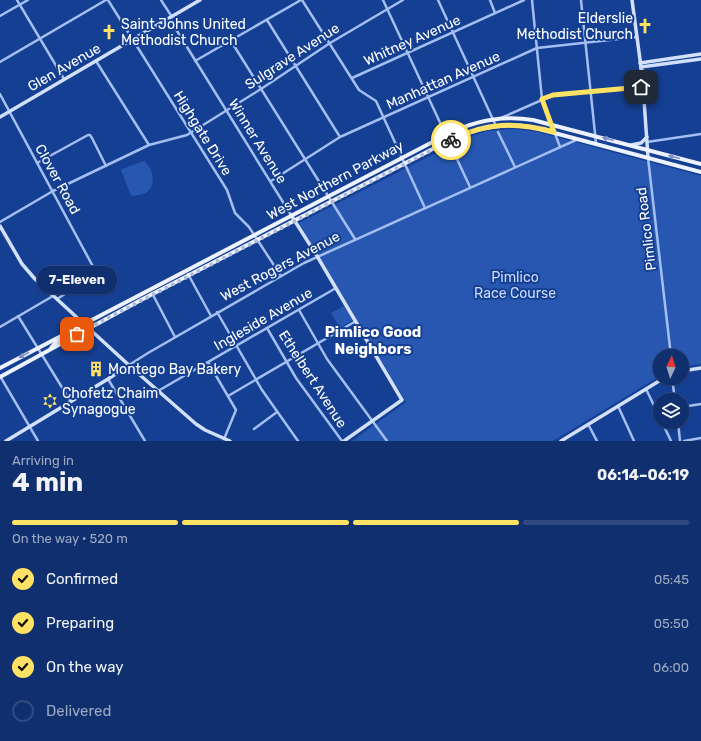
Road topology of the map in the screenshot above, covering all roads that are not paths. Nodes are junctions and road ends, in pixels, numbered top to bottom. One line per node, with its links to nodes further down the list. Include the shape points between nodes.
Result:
1 (17, 0): 15 (street)
2 (28, 0): 15 (street)
3 (107, 0): 23 (street); 24 (street, Highgate Drive)
4 (161, 0): 19 (street, Winner Avenue)
5 (200, 0): 19 (street, Glen Avenue)
6 (301, 0): 20 (street); 26 (street)
7 (383, 0): 16 (street)
8 (403, 0): 16 (street, Sulgrave Avenue)
9 (438, 0): 21 (street)
10 (490, 0): 17 (street)
11 (524, 0): 17 (street, Whitney Avenue)
12 (532, 0): 28 (street)
13 (581, 0): 27 (street)
14 (632, 0): 22 (street, Pimlico Road)
15 (20, 5): 18 (street); 23 (street)
16 (388, 8): 26 (street, Sulgrave Avenue); 29 (street)
17 (495, 13): 21 (street, Whitney Avenue)
18 (0, 16)
19 (170, 18): 24 (street, Glen Avenue); 34 (street, Winner Avenue)
20 (267, 20): 25 (street); 36 (street)
21 (453, 32): 29 (street, Whitney Avenue); 38 (street)
22 (637, 37): 27 (street, Manhattan Avenue); 35 (street, Pimlico Road)
23 (40, 39): 33 (street); 40 (street)
24 (133, 40): 32 (street, Glen Avenue); 55 (street, Highgate Drive)
25 (231, 41): 34 (street); 42 (street)
26 (330, 43): 36 (street, Sulgrave Avenue); 39 (street)
27 (585, 43): 28 (street, Manhattan Avenue); 43 (street)
28 (537, 48): 38 (street, Manhattan Avenue); 46 (street)
29 (408, 52): 39 (street, Whitney Avenue); 45 (street)
30 (701, 54): 35 (street)
31 (701, 59): 37 (street)
32 (96, 61): 40 (street, Glen Avenue); 67 (street)
33 (0, 62)
34 (195, 62): 48 (street, Winner Avenue)
35 (640, 63): 37 (street, Pimlico Road)
36 (296, 66): 42 (street, Sulgrave Avenue); 61 (street)
37 (641, 67): 41 (street, Pimlico Road)
38 (474, 76): 45 (street, Manhattan Avenue); 52 (street)
39 (352, 78): 50 (street, via 360,92 375,100)
40 (64, 79): 47 (street, Glen Avenue)
41 (643, 85): 43 (street); 62 (street, Pimlico Road)
42 (261, 89): 48 (street, Sulgrave Avenue); 73 (street)
43 (590, 91): 46 (street, via 553,95); 60 (street)
44 (0, 94): 47 (street, Clover Road)
45 (429, 97): 50 (street, Manhattan Avenue); 59 (street)
46 (542, 99): 51 (street); 53 (street)
47 (10, 111): 49 (street, Glen Avenue); 74 (street, Clover Road)
48 (226, 111): 55 (street, Sulgrave Avenue); 80 (street, Winner Avenue)
49 (0, 117)
50 (384, 118): 61 (street, Manhattan Avenue); 71 (street)
51 (501, 118): 52 (main road, West Northern Parkway); 53 (main road, West Northern Parkway, via 524,118)
52 (493, 119): 54 (street); 59 (main road, West Northern Parkway, via 476,122)
53 (550, 124): 57 (street); 60 (main road, West Northern Parkway)
54 (496, 126): 57 (main road, West Northern Parkway, via 523,125); 64 (main road, West Northern Parkway, via 471,131)
55 (191, 132): 67 (street, Sulgrave Avenue, via 182,137); 90 (street, Highgate Drive, via 227,190 233,210)
56 (498, 132): 78 (street)
57 (554, 132): 63 (main road, West Northern Parkway); 69 (street)
58 (701, 134): 65 (street)
59 (446, 135): 64 (street); 71 (main road, West Northern Parkway)
60 (595, 136): 66 (street); 68 (main road, West Northern Parkway, one-way to 60)
61 (340, 137): 73 (street, Manhattan Avenue)
62 (647, 137): 65 (street, Pimlico Road); 68 (street, via 641,143)
63 (578, 139): 66 (main road, West Northern Parkway); 69 (street, West Rogers Avenue)
64 (448, 141): 75 (main road, West Northern Parkway); 81 (street)
65 (647, 142): 70 (street, Pimlico Road)
66 (596, 143): 72 (main road, West Northern Parkway)
67 (149, 145): 77 (street, Sulgrave Avenue)
68 (629, 145): 70 (main road, West Northern Parkway)
69 (560, 147): 78 (street, West Rogers Avenue)
70 (648, 150): 72 (street, Pimlico Road); 76 (main road, West Northern Parkway, one-way to 70)
71 (402, 157): 75 (street); 83 (main road, West Northern Parkway)
72 (648, 157): 79 (main road, West Northern Parkway); 116 (street, Pimlico Road)
73 (305, 160): 80 (street, Manhattan Avenue); 83 (street)
74 (37, 162): 77 (street, via 90,135); 82 (street, Clover Road)
75 (405, 164): 84 (main road, West Northern Parkway); 85 (street)
76 (701, 164)
77 (106, 166): 82 (street, Sulgrave Avenue)
78 (515, 167): 81 (street, West Rogers Avenue)
79 (701, 172)
80 (271, 182): 86 (street, Winner Avenue)
81 (470, 187): 85 (street, West Rogers Avenue)
82 (53, 191): 88 (street, Sulgrave Avenue); 101 (street, Clover Road, via 97,274)
83 (328, 196): 84 (street); 86 (main road, West Northern Parkway)
84 (332, 202): 87 (main road, West Northern Parkway); 91 (street)
85 (425, 208): 91 (street, West Rogers Avenue)
86 (291, 215): 87 (street, Winner Avenue); 90 (main road, West Northern Parkway)
87 (295, 221): 92 (main road, West Northern Parkway); 93 (street, Winner Avenue)
88 (0, 222)
89 (0, 226): 100 (street, via 27,272)
90 (255, 234): 92 (street, Highgate Drive); 94 (main road, West Northern Parkway)
91 (355, 239): 93 (street, West Rogers Avenue)
92 (258, 240): 95 (main road, West Northern Parkway); 96 (street, Highgate Drive)
93 (317, 256): 96 (street, West Rogers Avenue); 97 (street, Winner Avenue)
94 (186, 270): 95 (street); 98 (main road, West Northern Parkway)
95 (189, 275): 99 (main road, West Northern Parkway); 105 (street)
96 (281, 276): 103 (street, West Rogers Avenue)
97 (336, 288): 102 (street, Ingleside Avenue); 106 (street, Winner Avenue)
98 (149, 289): 99 (street); 107 (main road, West Northern Parkway)
99 (152, 294): 109 (main road, West Northern Parkway); 111 (street)
100 (53, 296): 101 (street); 104 (street)
101 (57, 299): 107 (street)
102 (299, 310): 110 (street, Ingleside Avenue); 112 (street)
103 (217, 312): 105 (street, West Rogers Avenue); 113 (street)
104 (18, 316): 108 (street); 114 (street)
105 (211, 316): 111 (street, West Rogers Avenue)
106 (356, 321): 112 (street); 137 (street, Winner Avenue, via 402,400)
107 (83, 324): 109 (street); 114 (main road, West Northern Parkway); 115 (main road, via 56,342)
108 (0, 327)
109 (88, 328): 115 (main road, West Northern Parkway); 120 (street)
110 (267, 328): 113 (street, Ingleside Avenue); 118 (street, Ethelbert Avenue)
111 (175, 337): 120 (street, West Rogers Avenue)
112 (318, 343): 118 (street); 137 (street)
113 (236, 346): 119 (street, Ingleside Avenue); 126 (street)
114 (38, 347): 117 (street); 121 (main road, West Northern Parkway, one-way to 121)
115 (51, 349): 117 (main road, West Northern Parkway)
116 (670, 349)
117 (42, 354): 124 (main road, West Northern Parkway); 131 (street)
118 (287, 361): 126 (street); 150 (street, Ethelbert Avenue, via 296,378)
119 (208, 362): 129 (street, Ingleside Avenue); 130 (street)
120 (129, 365): 125 (street, West Rogers Avenue); 129 (street)
121 (0, 368)
122 (701, 368): 123 (street)
123 (689, 370)
124 (0, 376): 139 (street)
125 (108, 379): 131 (street, West Rogers Avenue); 147 (street)
126 (256, 380): 130 (street); 136 (street)
127 (653, 385): 128 (street)
128 (646, 389): 132 (street); 134 (street)
129 (158, 391): 144 (street, via 196,424)
130 (228, 396): 144 (street, via 236,412)
131 (71, 402): 139 (street, West Rogers Avenue)
132 (653, 404)
133 (701, 404): 135 (street)
134 (618, 406): 138 (street); 154 (street)
135 (689, 406)
136 (277, 412): 140 (street); 149 (street)
137 (372, 421): 150 (street); 151 (street)
138 (588, 424): 152 (street); 153 (street)
139 (30, 427): 145 (street, West Rogers Avenue); 146 (street)
140 (254, 429)
141 (665, 429): 155 (street)
142 (679, 429): 156 (street)
143 (701, 438): 157 (street)
144 (224, 439): 148 (street)
145 (6, 441)
146 (38, 441)
147 (146, 441)
148 (230, 441)
149 (298, 441)
150 (343, 441)
151 (387, 441)
152 (561, 441)
153 (596, 441)
154 (634, 441)
155 (671, 441)
156 (680, 441)
157 (684, 441)

